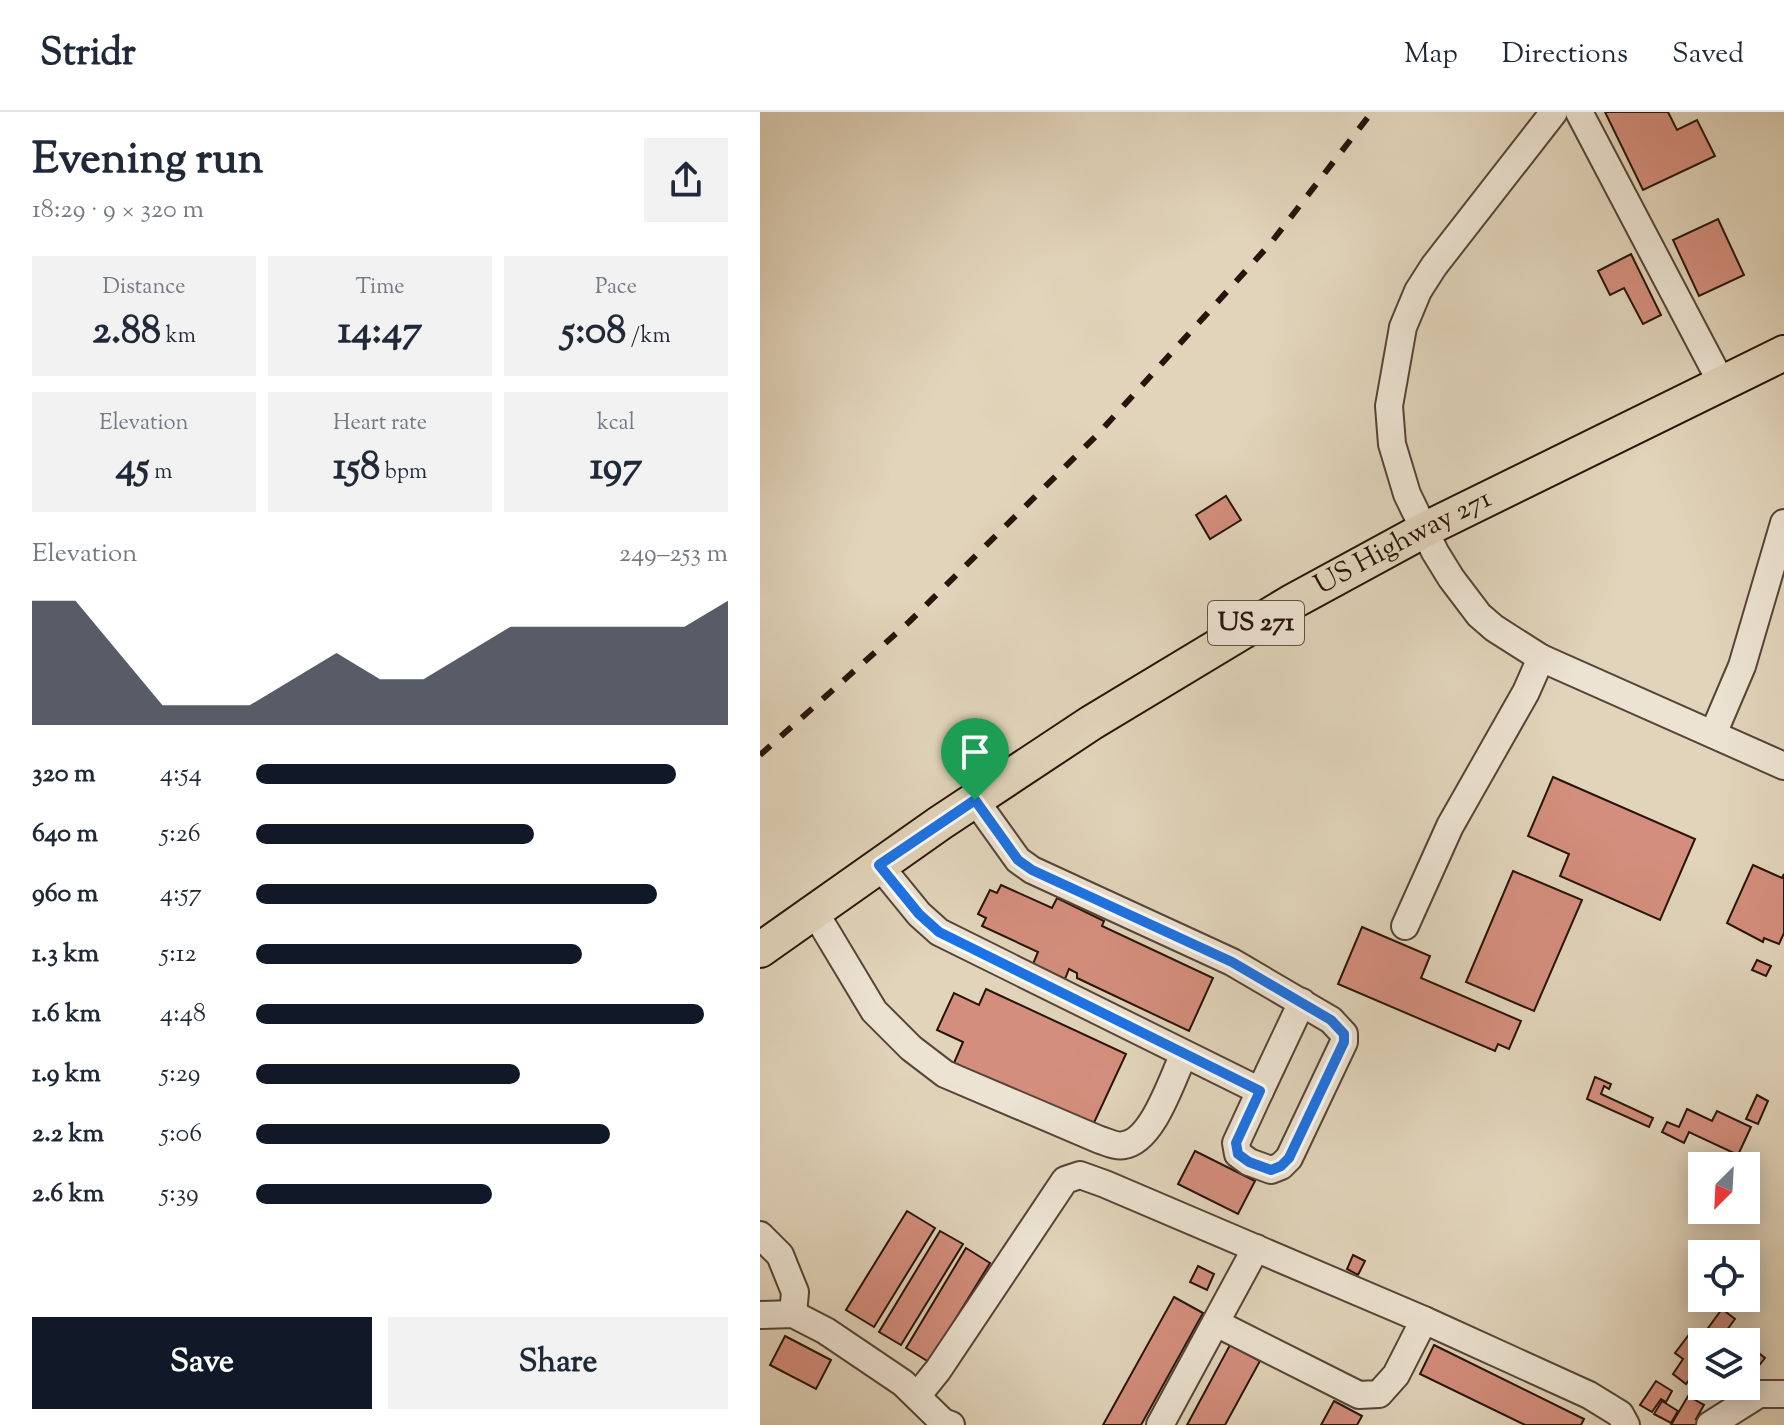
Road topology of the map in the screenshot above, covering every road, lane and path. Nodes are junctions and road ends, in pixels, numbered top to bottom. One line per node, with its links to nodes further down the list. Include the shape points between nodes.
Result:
1 (1554, 112): 6 (street, via 1434,266 1403,327 1389,406 1392,444 1407,494)
2 (1579, 112): 4 (street)
3 (1784, 353): 4 (main road, US Highway 271 / US 271)
4 (1721, 382): 6 (main road, US Highway 271 / US 271)
5 (1784, 523): 8 (street, via 1742,666)
6 (1426, 529): 7 (street, via 1451,578 1479,615); 10 (main road, US Highway 271 / US 271, via 1192,660)
7 (1541, 658): 8 (street); 13 (street, via 1450,826)
8 (1713, 734): 9 (street)
9 (1784, 766)
10 (975, 800): 11 (main road, US Highway 271 / US 271); 15 (street, via 1018,860 1032,870 1232,962)
11 (879, 865): 12 (main road, US Highway 271 / US 271); 16 (street, via 939,932)
12 (814, 911): 14 (main road, US Highway 271 / US 271); 16 (street, via 874,1011 911,1048 945,1074 1100,1140 1122,1146 1139,1140 1153,1123)
13 (1405, 926)
14 (760, 950)
15 (1302, 1002): 17 (street); 17 (street, via 1331,1020 1344,1034 1344,1042 1289,1158 1271,1170 1238,1154 1236,1143)
16 (1184, 1054): 17 (street)
17 (1260, 1091)
18 (760, 1235): 20 (street, via 780,1255 795,1292)
19 (1256, 1248): 22 (street); 23 (street); 25 (street, via 1080,1175 1065,1180)
20 (793, 1314): 21 (street); 25 (street, via 826,1331)
21 (760, 1315)
22 (1424, 1320): 23 (street, via 1396,1375 1379,1394 1359,1395); 28 (street, via 1589,1395 1620,1414)
23 (1216, 1323): 27 (street)
24 (1784, 1394): 29 (street, via 1759,1394)
25 (917, 1396): 26 (street)
26 (951, 1425)
27 (1160, 1425)
28 (1626, 1425)
29 (1710, 1425)

